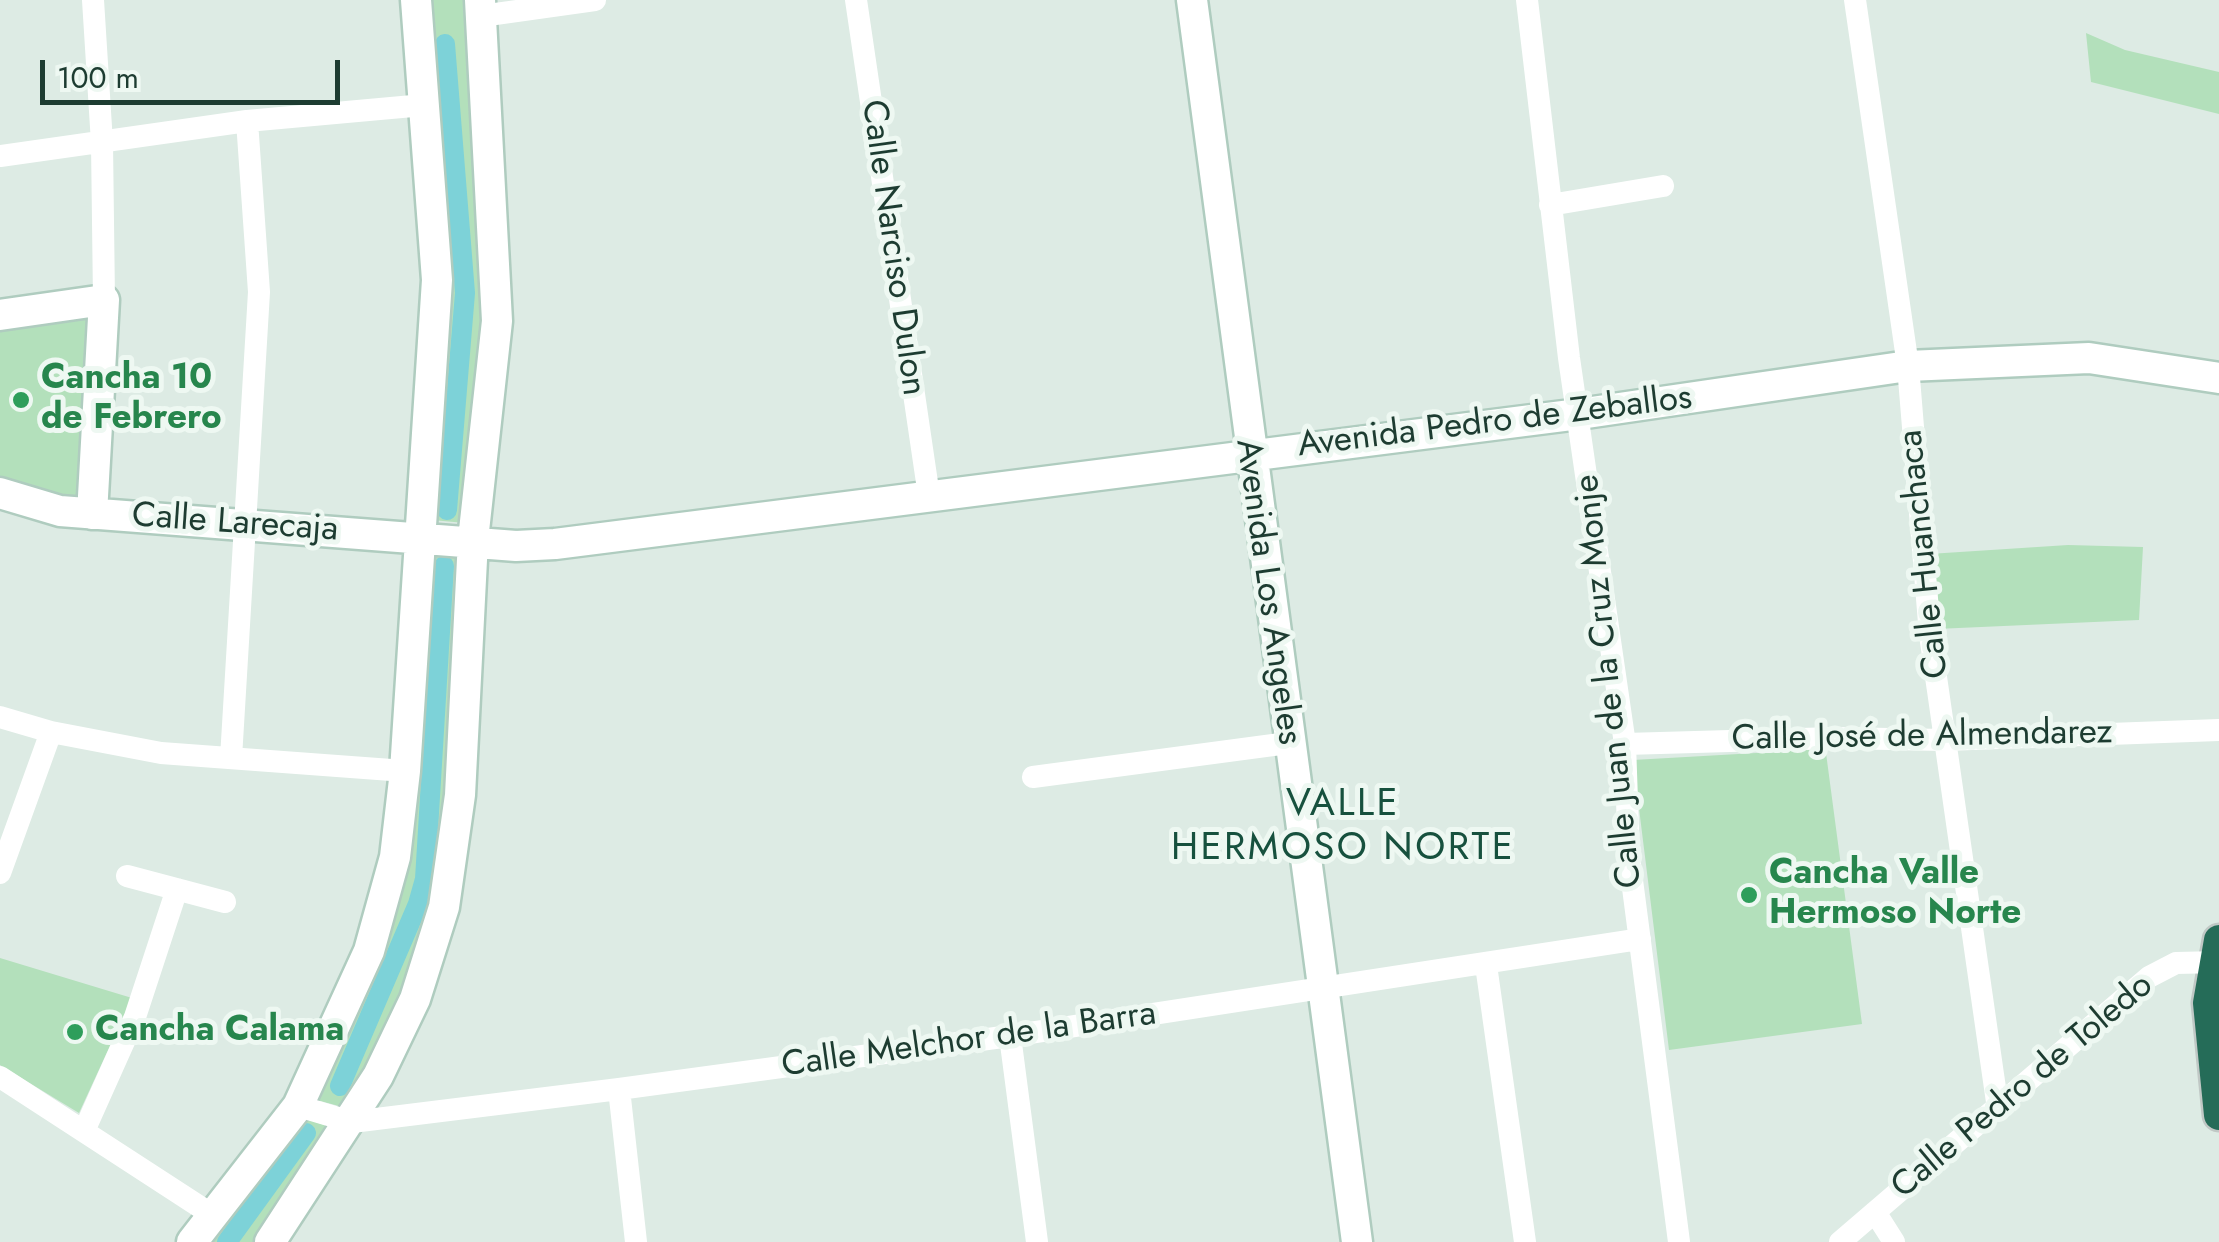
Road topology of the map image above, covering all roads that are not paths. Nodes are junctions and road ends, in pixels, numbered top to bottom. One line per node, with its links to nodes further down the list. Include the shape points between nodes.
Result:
1 (93, 0): 11 (street)
2 (416, 0): 9 (street)
3 (594, 0): 8 (street)
4 (856, 0): 22 (street, Calle Narciso Dulon)
5 (1192, 0): 20 (street, Avenida Los Angeles)
6 (1527, 0): 14 (street, Calle Juan de la Cruz Monje)
7 (1855, 0): 17 (street, Calle Huanchaca)
8 (481, 8): 26 (street, via 497,321)
9 (424, 105): 10 (street); 25 (street, via 438,280)
10 (247, 121): 11 (street); 24 (street, via 259,292)
11 (102, 144): 12 (street); 15 (street)
12 (0, 156)
13 (1663, 186): 14 (street)
14 (1550, 205): 19 (street, Calle Juan de la Cruz Monje)
15 (104, 300): 16 (street); 23 (street)
16 (0, 315)
17 (1908, 366): 18 (street, Avenida Pedro de Zeballos, via 2089,358); 19 (street, Avenida Pedro de Zeballos); 30 (street, Calle Huanchaca)
18 (2219, 378)
19 (1579, 414): 20 (street, Avenida Pedro de Zeballos); 32 (street, Calle Juan de la Cruz Monje)
20 (1249, 455): 22 (street, Avenida Pedro de Zeballos); 31 (street, Avenida Los Angeles)
21 (0, 493): 23 (street, Calle Larecaja, via 60,512)
22 (928, 496): 26 (street, Avenida Pedro de Zeballos, via 555,544)
23 (92, 514): 24 (street, Calle Larecaja)
24 (244, 524): 25 (street, Calle Larecaja); 33 (street)
25 (420, 537): 26 (street, Calle Larecaja); 34 (street)
26 (473, 540): 50 (street, via 460,795 444,907 414,999)
27 (0, 717): 29 (street)
28 (2219, 730): 30 (street, Calle José de Almendarez)
29 (51, 732): 33 (street, via 160,753); 36 (street)
30 (1945, 740): 32 (street, Calle José de Almendarez); 48 (street, Calle Huanchaca)
31 (1288, 744): 35 (street); 43 (street, Avenida Los Angeles)
32 (1624, 744): 40 (street, Calle Juan de la Cruz Monje)
33 (231, 758): 34 (street)
34 (405, 771): 47 (street, via 386,900)
35 (1033, 777)
36 (0, 873)
37 (127, 876): 38 (street)
38 (178, 889): 39 (street); 51 (street, via 135,1017)
39 (225, 902)
40 (1640, 939): 42 (street, Calle Melchor de la Barra); 60 (street, Calle Juan de la Cruz Monje)
41 (2217, 954): 48 (street, Calle Pedro de Toledo, via 2149,977); 49 (highway, via 2208,1003)
42 (1486, 965): 43 (street, Calle Melchor de la Barra); 59 (street)
43 (1321, 990): 44 (street, Calle Melchor de la Barra); 58 (street, Avenida Los Angeles)
44 (1010, 1036): 46 (street, Calle Melchor de la Barra); 57 (street)
45 (0, 1077): 51 (street)
46 (618, 1089): 50 (street, Calle Melchor de la Barra); 56 (street)
47 (298, 1106): 50 (street, Calle Melchor de la Barra); 53 (street)
48 (1998, 1108): 52 (street, Calle Pedro de Toledo)
49 (2219, 1115)
50 (352, 1122): 55 (street)
51 (84, 1131): 53 (street)
52 (1876, 1212): 61 (street, Calle Pedro de Toledo); 62 (street)
53 (214, 1216): 54 (street)
54 (192, 1242)
55 (270, 1242)
56 (636, 1242)
57 (1036, 1242)
58 (1357, 1242)
59 (1525, 1242)
60 (1679, 1242)
61 (1840, 1242)
62 (1894, 1242)

